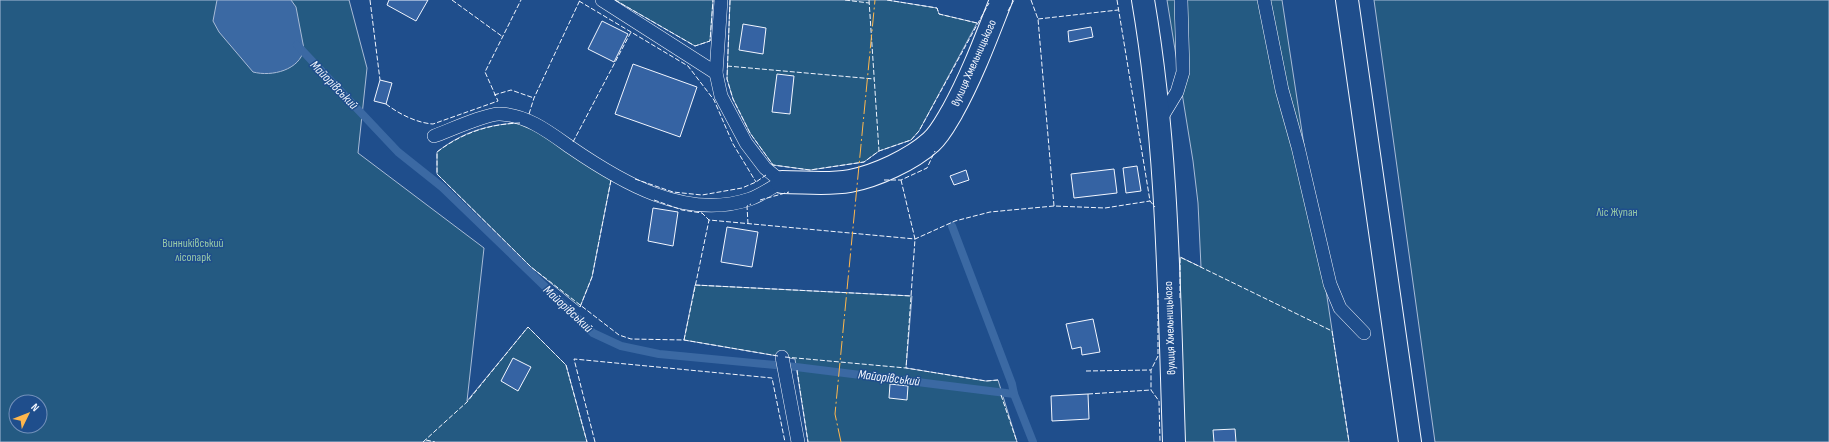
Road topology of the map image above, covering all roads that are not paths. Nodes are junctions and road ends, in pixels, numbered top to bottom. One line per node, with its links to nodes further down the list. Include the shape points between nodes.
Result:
1 (602, 0): 8 (lane)
2 (721, 0): 8 (lane)
3 (1002, 0): 11 (street, вулиця Хмельницького, via 964,90 932,141 910,158 856,179 830,183)
4 (1142, 0): 9 (street, вулиця Хмельницького, via 1151,50)
5 (1181, 0): 9 (lane, via 1183,72 1177,92)
6 (1264, 0): 12 (lane, via 1282,90 1330,284 1340,308)
7 (1347, 0): 16 (street)
8 (716, 73): 11 (lane, via 721,96 746,143 765,168)
9 (1159, 122): 15 (street, вулиця Хмельницького)
10 (434, 136): 11 (lane, via 498,114 512,115 538,125 621,180 642,190 693,204 720,205 750,198)
11 (782, 182)
12 (1364, 333)
13 (782, 362): 14 (lane)
14 (798, 442)
15 (1174, 442)
16 (1410, 442)

